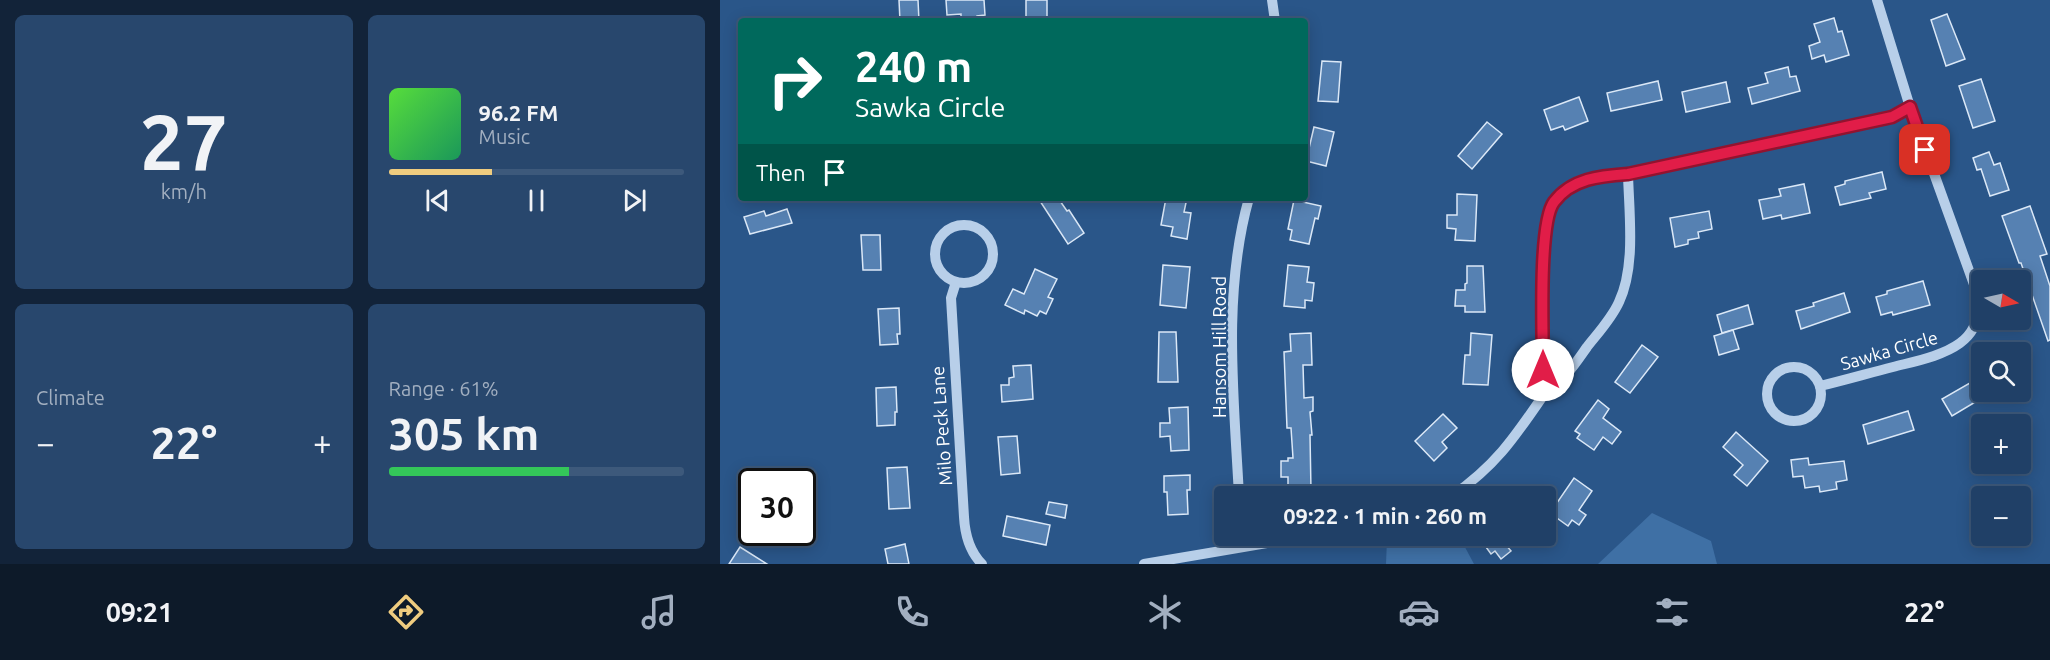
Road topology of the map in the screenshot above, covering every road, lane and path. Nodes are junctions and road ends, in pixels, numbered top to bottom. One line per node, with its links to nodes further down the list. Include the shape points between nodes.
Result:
1 (1272, 0): 3 (street)
2 (1877, 0): 4 (street, Sawka Circle)
3 (1275, 18)
4 (1910, 107): 5 (street, via 1892,117); 8 (street, Sawka Circle, via 1976,290 1975,322 1970,334 1949,351)
5 (1628, 174): 9 (street, via 1629,258 1625,287 1618,305 1581,356 1561,382); 9 (street, via 1578,182 1553,203 1546,220 1543,370)
6 (1248, 201): 10 (street, Hansom Hill Road, via 1234,276)
7 (956, 282): 7 (street, via 975,281 990,268 990,240 975,227 957,226 941,236 937,244 937,263); 14 (street, Milo Peck Lane, via 951,309 965,535 975,558)
8 (1820, 386): 8 (street, Sawka Circle, via 1808,370 1789,366 1773,375 1766,393 1772,411 1788,421 1797,421 1814,413 1819,405)
9 (1547, 390): 11 (street, via 1496,460)
10 (1239, 486)
11 (1464, 486)
12 (1252, 546): 13 (street)
13 (1241, 548): 15 (street)
14 (982, 564)
15 (1144, 564)

